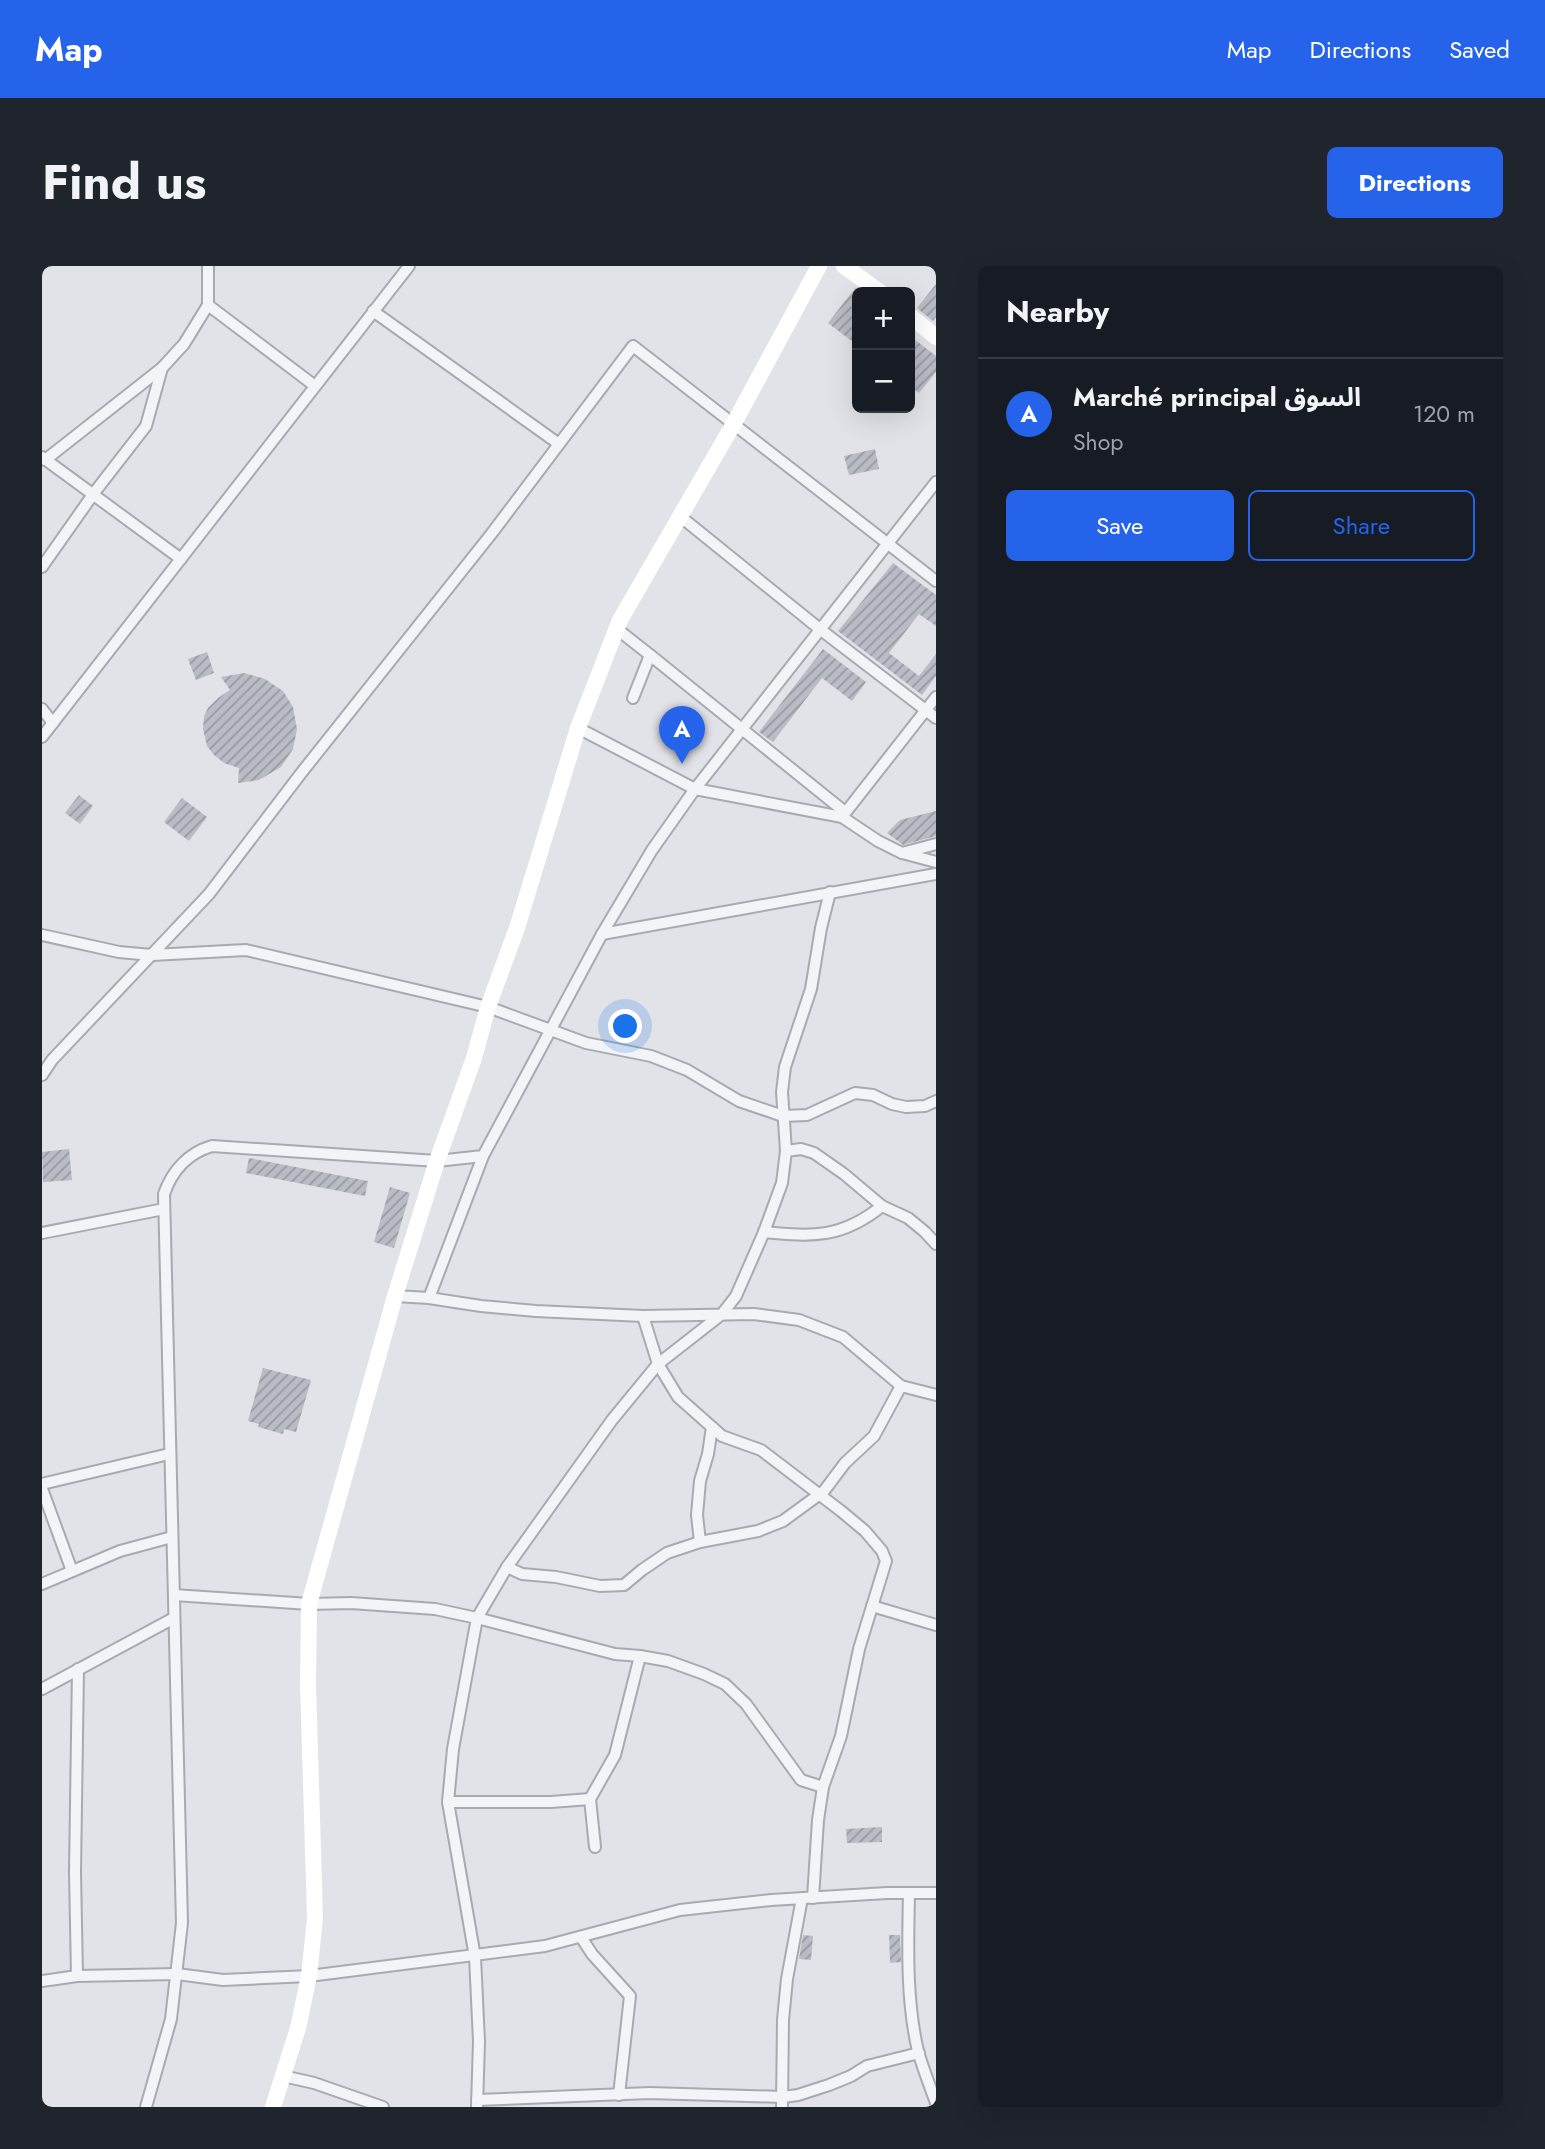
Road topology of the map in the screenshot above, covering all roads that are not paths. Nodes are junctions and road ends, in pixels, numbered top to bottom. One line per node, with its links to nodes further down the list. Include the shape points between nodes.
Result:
1 (208, 266): 6 (street)
2 (409, 266): 7 (street)
3 (819, 266): 12 (street)
4 (844, 266): 5 (street)
5 (873, 287)
6 (208, 305): 10 (street, via 184,344); 11 (street)
7 (373, 311): 11 (street); 13 (street)
8 (915, 320): 9 (street)
9 (936, 337)
10 (162, 368): 14 (street); 16 (street, via 146,426)
11 (315, 386): 19 (street)
12 (733, 425): 13 (street, via 633,346); 17 (street); 18 (street)
13 (559, 444): 43 (street, via 209,894)
14 (44, 458): 16 (street)
15 (936, 482): 18 (street)
16 (94, 494): 19 (street); 20 (street)
17 (681, 517): 22 (street); 23 (street)
18 (887, 543): 21 (street); 23 (street)
19 (181, 559): 30 (street)
20 (42, 567)
21 (936, 581)
22 (617, 629): 24 (street); 31 (street)
23 (821, 630): 28 (street); 32 (street)
24 (650, 656): 26 (street); 32 (street)
25 (936, 697): 28 (street)
26 (633, 698)
27 (42, 709): 30 (street)
28 (925, 710): 29 (street); 35 (street)
29 (936, 718)
30 (53, 723): 33 (street)
31 (578, 728): 34 (street); 44 (street)
32 (743, 728): 34 (street); 35 (street)
33 (42, 737)
34 (695, 789): 35 (street); 41 (street)
35 (844, 814): 37 (street)
36 (936, 844): 37 (street)
37 (902, 853): 38 (street)
38 (936, 862)
39 (936, 874): 40 (street)
40 (830, 892): 41 (street); 48 (street, via 811,989 785,1067)
41 (602, 934): 45 (street)
42 (42, 936): 43 (street)
43 (152, 954): 44 (street, via 246,950); 46 (street)
44 (488, 1007): 45 (street); 51 (street)
45 (550, 1031): 48 (street, via 586,1044 651,1056 687,1070 739,1101); 50 (street)
46 (42, 1075)
47 (936, 1101): 48 (street, via 906,1107 855,1093 807,1115)
48 (783, 1116): 49 (street)
49 (786, 1151): 52 (street, via 814,1153); 54 (street, via 782,1183)
50 (483, 1156): 51 (street); 58 (street)
51 (437, 1161): 53 (street, via 212,1146 184,1160 167,1184); 57 (street)
52 (882, 1206): 54 (street, via 847,1228 798,1236); 56 (street, via 908,1218)
53 (164, 1209): 55 (street); 65 (street)
54 (764, 1232): 59 (street, via 736,1296)
55 (42, 1233)
56 (936, 1244)
57 (395, 1296): 58 (street); 74 (street)
58 (429, 1298): 60 (street, via 536,1311)
59 (722, 1314): 60 (street); 61 (street); 62 (street, via 799,1320 843,1337)
60 (643, 1316): 61 (street)
61 (658, 1364): 64 (street, via 678,1397); 70 (street, via 604,1430)
62 (901, 1386): 63 (street); 67 (street, via 874,1436)
63 (936, 1395)
64 (712, 1427): 67 (street, via 722,1436 761,1450); 69 (street, via 700,1480)
65 (169, 1454): 66 (street); 68 (street)
66 (42, 1486): 71 (street)
67 (819, 1496): 69 (street, via 771,1526); 75 (street, via 865,1531 882,1551 886,1561)
68 (172, 1537): 71 (street); 73 (street)
69 (700, 1542): 70 (street, via 667,1553 624,1585 600,1587 522,1574)
70 (507, 1567): 77 (street)
71 (72, 1571): 72 (street)
72 (42, 1584)
73 (174, 1595): 74 (street); 76 (street)
74 (309, 1604): 77 (street, via 435,1609); 93 (street, via 307,1684 315,1918)
75 (872, 1606): 78 (street); 82 (street, via 841,1736)
76 (174, 1618): 80 (street); 91 (street, via 182,1923)
77 (477, 1618): 79 (street, via 615,1654); 84 (street)
78 (936, 1625)
79 (640, 1656): 82 (street, via 668,1661 725,1684 746,1704 801,1780); 83 (street, via 615,1755)
80 (78, 1669): 81 (street); 92 (street)
81 (42, 1689)
82 (823, 1787): 88 (street)
83 (590, 1799): 84 (street); 85 (street)
84 (448, 1802): 90 (street)
85 (596, 1847)
86 (909, 1893): 87 (street); 88 (street); 95 (street, via 909,1979)
87 (936, 1893)
88 (808, 1898): 89 (street, via 680,1910); 98 (street, via 787,1979)
89 (581, 1937): 90 (street); 97 (street, via 630,1996)
90 (475, 1957): 93 (street); 100 (street)
91 (177, 1974): 92 (street); 93 (street, via 223,1980); 101 (street, via 171,2019)
92 (77, 1976): 94 (street)
93 (309, 1976): 96 (street)
94 (42, 1981)
95 (919, 2053): 98 (street, via 867,2066); 99 (street)
96 (283, 2076): 102 (street); 103 (street)
97 (619, 2095): 98 (street, via 708,2093); 100 (street)
98 (782, 2102)
99 (936, 2103)
100 (477, 2104)
101 (146, 2107)
102 (273, 2107)
103 (383, 2107)

